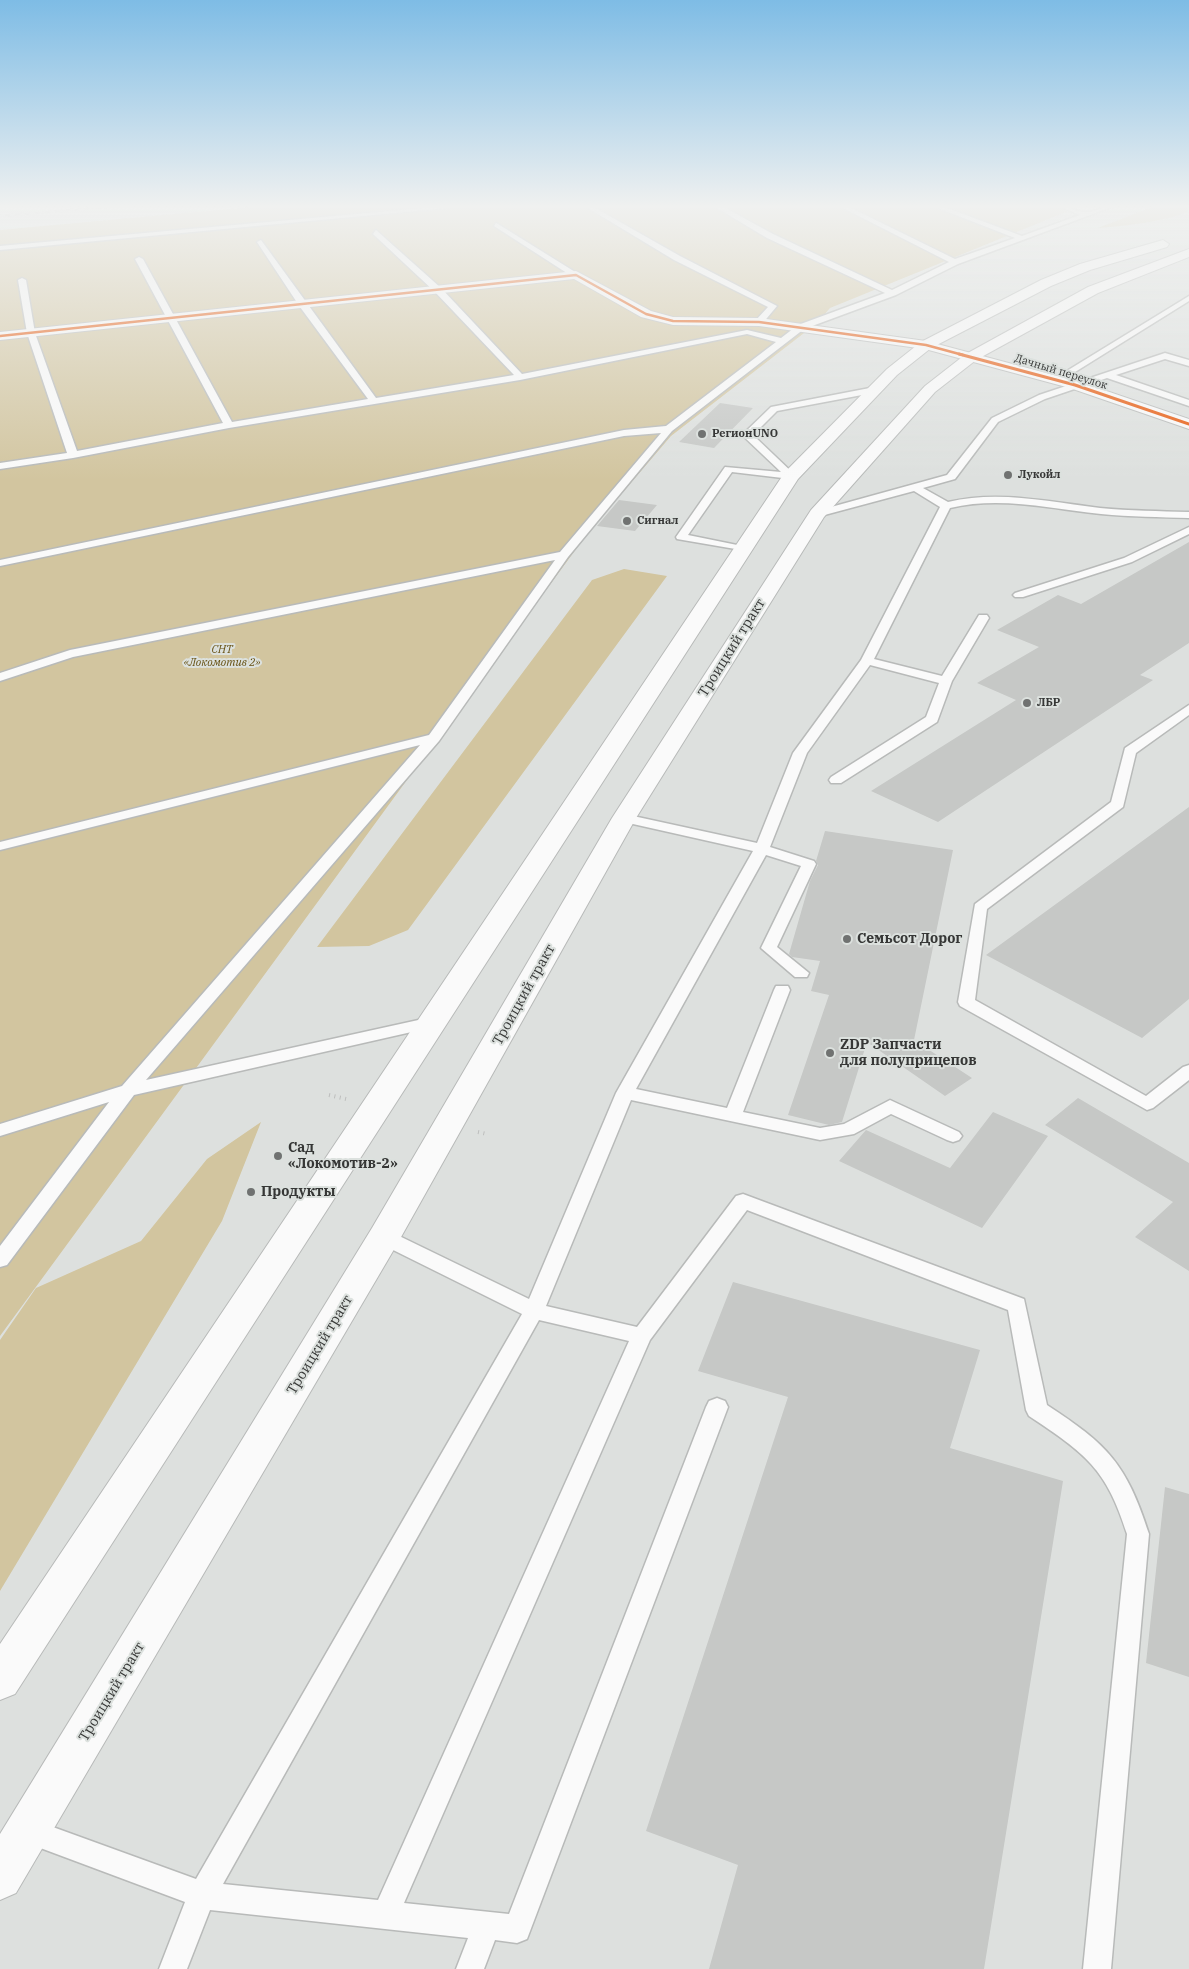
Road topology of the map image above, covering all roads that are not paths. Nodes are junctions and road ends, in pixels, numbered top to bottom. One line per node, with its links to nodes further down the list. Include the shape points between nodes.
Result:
1 (25, 297): 16 (lane)
2 (160, 297): 13 (lane)
3 (297, 297): 12 (lane)
4 (380, 297): 12 (main road)
5 (444, 297): 23 (lane)
6 (615, 297): 14 (main road, Дачный переулок, via 658,318 686,322)
7 (755, 297): 14 (lane, via 773,306)
8 (882, 297): 15 (lane)
9 (1020, 297): 19 (main road)
10 (1080, 297): 20 (main road, Троицкий тракт)
11 (1189, 298): 24 (lane)
12 (303, 306): 13 (main road); 27 (lane)
13 (172, 318): 16 (main road); 30 (lane)
14 (759, 322): 15 (main road, Дачный переулок)
15 (801, 327): 18 (lane); 19 (main road, Дачный переулок)
16 (31, 333): 17 (main road); 32 (lane)
17 (0, 336)
18 (783, 342): 23 (lane, via 747,332); 31 (lane)
19 (926, 344): 20 (main road, Дачный переулок); 26 (main road)
20 (971, 357): 24 (main road, Дачный переулок); 37 (main road, Троицкий тракт, via 930,389)
21 (1189, 363): 22 (lane, via 1164,356)
22 (1106, 375): 25 (lane); 28 (lane)
23 (520, 377): 27 (lane)
24 (1056, 380): 25 (main road, Дачный переулок)
25 (1075, 385): 29 (main road, Дачный переулок); 35 (lane, via 995,420 951,477)
26 (875, 390): 34 (main road); 34 (lane, via 774,409 747,435)
27 (374, 401): 30 (lane)
28 (1189, 403)
29 (1189, 424)
30 (229, 425): 32 (lane)
31 (669, 429): 41 (lane); 42 (lane, via 624,433)
32 (73, 455): 33 (lane)
33 (0, 466)
34 (791, 476): 40 (main road); 40 (lane, via 729,469 681,537)
35 (915, 487): 36 (lane); 37 (lane)
36 (946, 506): 38 (lane, via 966,499 996,499 1103,512); 45 (lane)
37 (817, 514): 51 (main road, Троицкий тракт)
38 (1189, 515)
39 (1189, 530): 43 (lane, via 1128,560)
40 (744, 549): 56 (main road)
41 (564, 554): 46 (lane, via 70,654); 49 (lane)
42 (0, 563)
43 (1019, 595)
44 (983, 618): 47 (lane)
45 (867, 661): 47 (lane); 53 (lane, via 800,753)
46 (0, 677)
47 (946, 681): 50 (lane, via 932,719)
48 (1189, 709): 57 (lane, via 1130,751 1118,804 980,907 966,1002 1147,1104)
49 (434, 738): 52 (lane); 58 (lane)
50 (836, 780)
51 (624, 818): 53 (lane); 63 (main road, Троицкий тракт)
52 (0, 846)
53 (762, 849): 54 (lane, via 809,864 770,948); 59 (lane)
54 (801, 973)
55 (782, 990): 60 (lane)
56 (432, 1022): 58 (lane); 68 (main road)
57 (1189, 1071)
58 (128, 1090): 61 (lane); 64 (lane)
59 (625, 1093): 60 (lane); 65 (lane)
60 (733, 1115): 62 (lane, via 820,1134 848,1130 890,1106)
61 (0, 1130)
62 (953, 1136)
63 (384, 1237): 65 (lane); 69 (main road, Троицкий тракт)
64 (0, 1260)
65 (534, 1311): 66 (lane); 71 (lane)
66 (642, 1336): 72 (lane); 76 (lane, via 743,1201 1017,1305 1037,1410 1072,1433 1110,1469 1128,1502 1138,1534)
67 (717, 1407): 73 (lane, via 517,1929)
68 (0, 1680)
69 (28, 1831): 70 (main road, Троицкий тракт); 71 (lane)
70 (0, 1878)
71 (202, 1895): 72 (lane); 74 (lane)
72 (385, 1915): 73 (lane)
73 (487, 1926): 75 (lane)
74 (173, 1969)
75 (470, 1969)
76 (1097, 1969)

